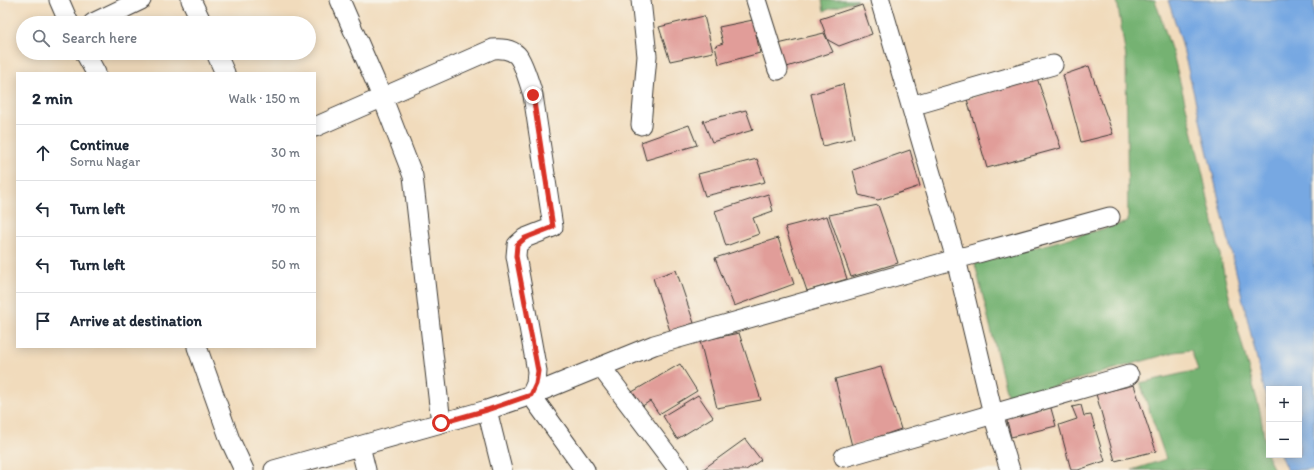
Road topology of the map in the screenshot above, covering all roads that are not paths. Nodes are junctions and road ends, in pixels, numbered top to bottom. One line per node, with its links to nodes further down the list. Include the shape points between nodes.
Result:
1 (59, 0): 8 (street)
2 (140, 0): 9 (street)
3 (191, 0): 10 (street)
4 (340, 0): 17 (street)
5 (641, 0): 19 (street, via 647,56)
6 (756, 0): 14 (street)
7 (880, 0): 18 (street)
8 (66, 16)
9 (107, 16)
10 (199, 16)
11 (89, 60): 15 (street)
12 (219, 60): 16 (street)
13 (1053, 65): 18 (street)
14 (778, 70)
15 (95, 72)
16 (225, 72)
17 (382, 99): 20 (street); 26 (street, via 493,49 505,49 517,55 533,95 553,227 525,238 517,245 516,256 538,371); 29 (street, via 413,176)
18 (911, 106): 22 (street)
19 (641, 125)
20 (316, 127)
21 (1110, 217): 22 (street)
22 (956, 259): 24 (street, via 654,345); 28 (street)
23 (197, 348): 32 (street, via 230,440)
24 (601, 367): 26 (street); 37 (street)
25 (1129, 375): 28 (street)
26 (531, 395): 27 (street); 36 (street)
27 (487, 410): 29 (street); 35 (street)
28 (993, 414): 31 (street); 38 (street)
29 (441, 423): 30 (street)
30 (360, 446): 33 (street); 34 (street)
31 (844, 457)
32 (244, 470)
33 (274, 470)
34 (366, 470)
35 (502, 470)
36 (585, 470)
37 (678, 470)
38 (1010, 470)

